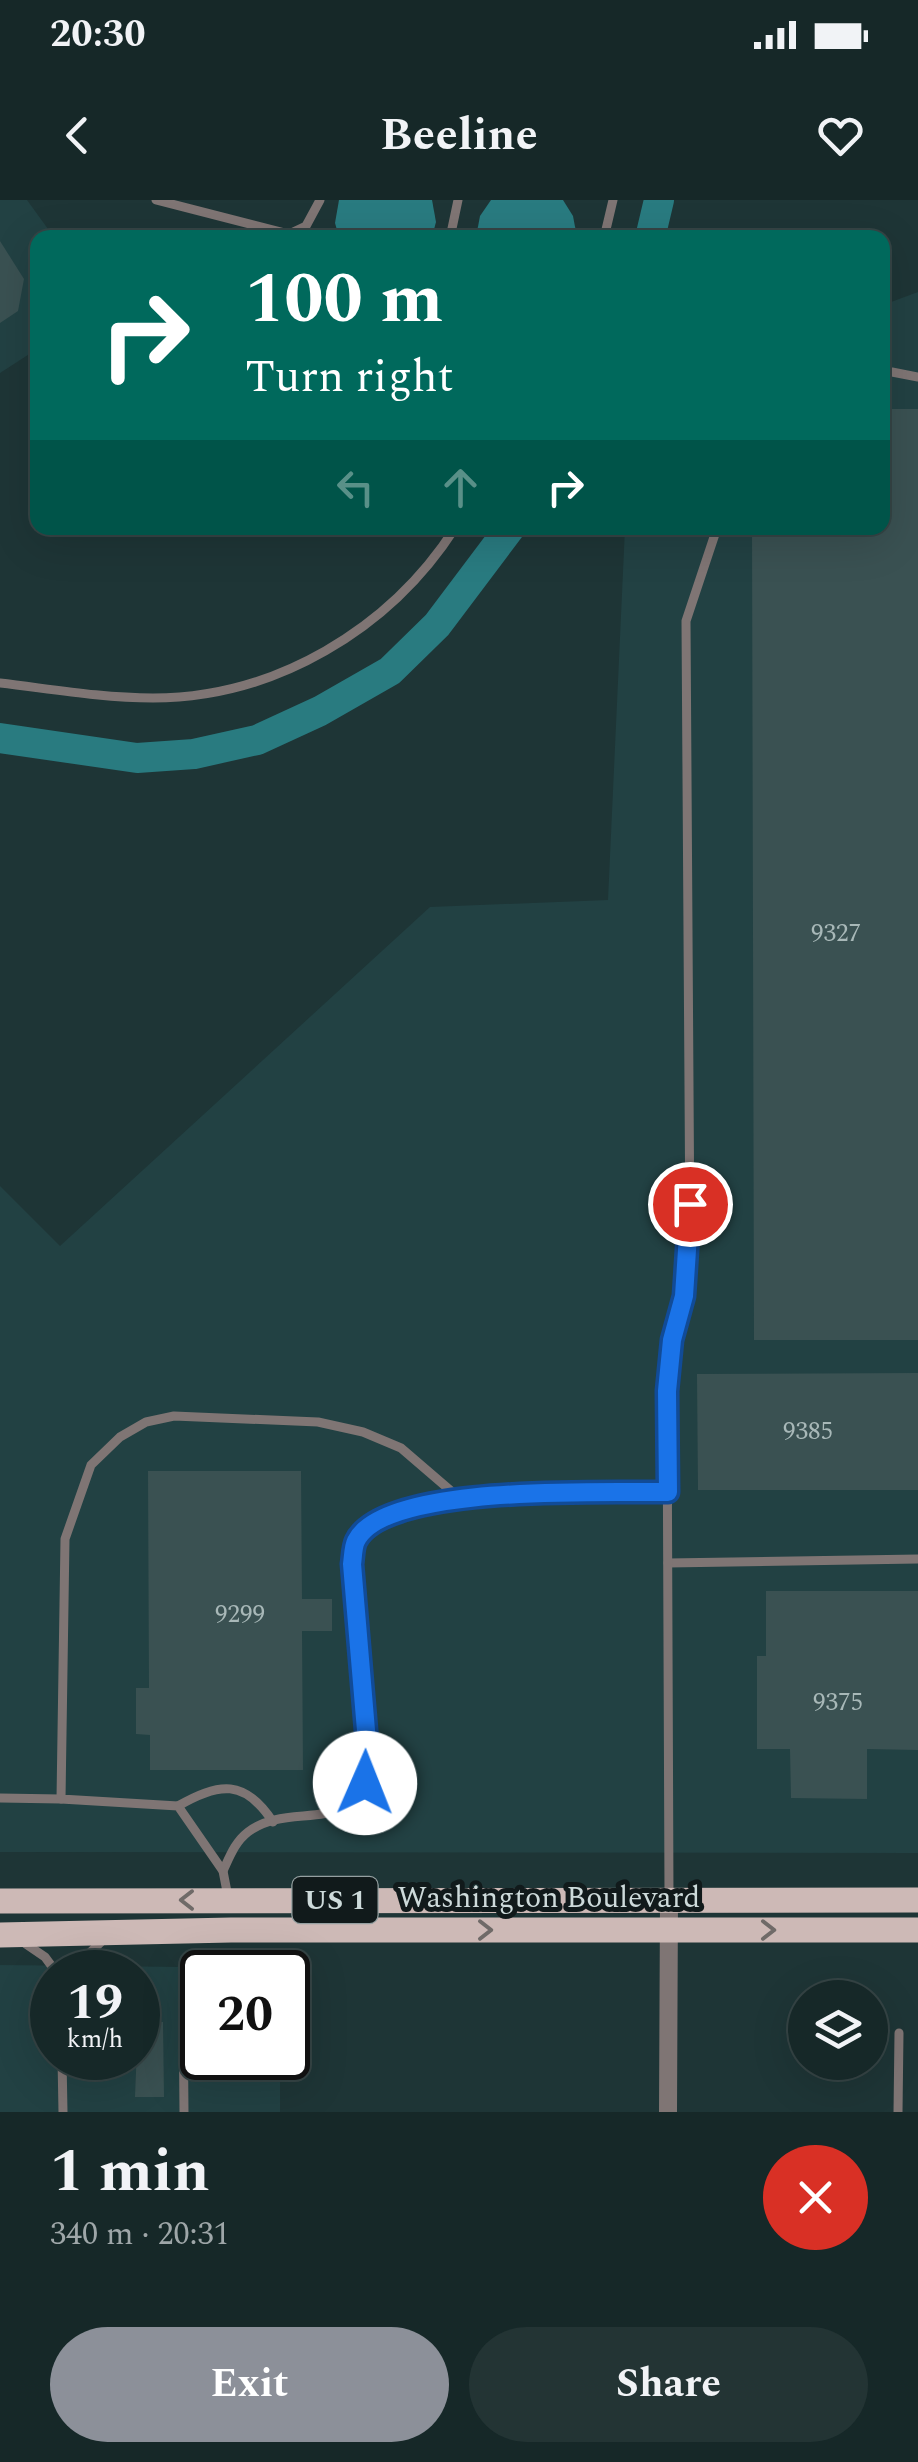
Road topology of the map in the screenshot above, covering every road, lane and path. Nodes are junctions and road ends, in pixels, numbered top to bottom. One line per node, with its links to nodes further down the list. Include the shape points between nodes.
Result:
1 (156, 200): 5 (lane)
2 (320, 200): 6 (lane)
3 (458, 200): 7 (lane)
4 (613, 200): 8 (lane)
5 (273, 230)
6 (298, 230)
7 (452, 230)
8 (606, 230)
9 (890, 373): 10 (lane)
10 (918, 376)
11 (450, 535): 13 (lane, via 412,585 376,618 265,679 157,698)
12 (716, 535): 14 (lane, via 686,621 690,1242 667,1391)
13 (0, 682)
14 (668, 1492): 15 (lane); 17 (lane)
15 (458, 1497): 19 (lane, via 400,1448 318,1422 174,1416 120,1437 90,1465 65,1540); 21 (lane, via 394,1513 355,1542 365,1783 339,1810)
16 (918, 1560): 17 (lane)
17 (668, 1563): 23 (lane)
18 (0, 1798): 19 (lane)
19 (60, 1800): 20 (lane)
20 (178, 1806): 21 (lane, via 207,1789 243,1790); 22 (lane)
21 (273, 1822): 22 (lane, via 236,1843)
22 (223, 1870): 24 (lane)
23 (669, 1899): 24 (main road, Washington Boulevard / US 1); 25 (main road, Washington Boulevard / US 1); 27 (street)
24 (228, 1900): 26 (main road, Washington Boulevard / US 1, one-way to 26)
25 (918, 1900)
26 (0, 1901)
27 (670, 1930): 28 (main road, Washington Boulevard / US 1, one-way to 28); 29 (main road, Washington Boulevard / US 1, one-way to 27); 38 (street)
28 (918, 1930)
29 (117, 1932): 30 (main road, Washington Boulevard / US 1); 32 (lane)
30 (3, 1935): 31 (lane)
31 (37, 1950)
32 (88, 1950)
33 (899, 2032): 39 (lane)
34 (62, 2080): 36 (lane)
35 (184, 2080): 37 (lane)
36 (63, 2112)
37 (184, 2112)
38 (668, 2112)
39 (898, 2112)

